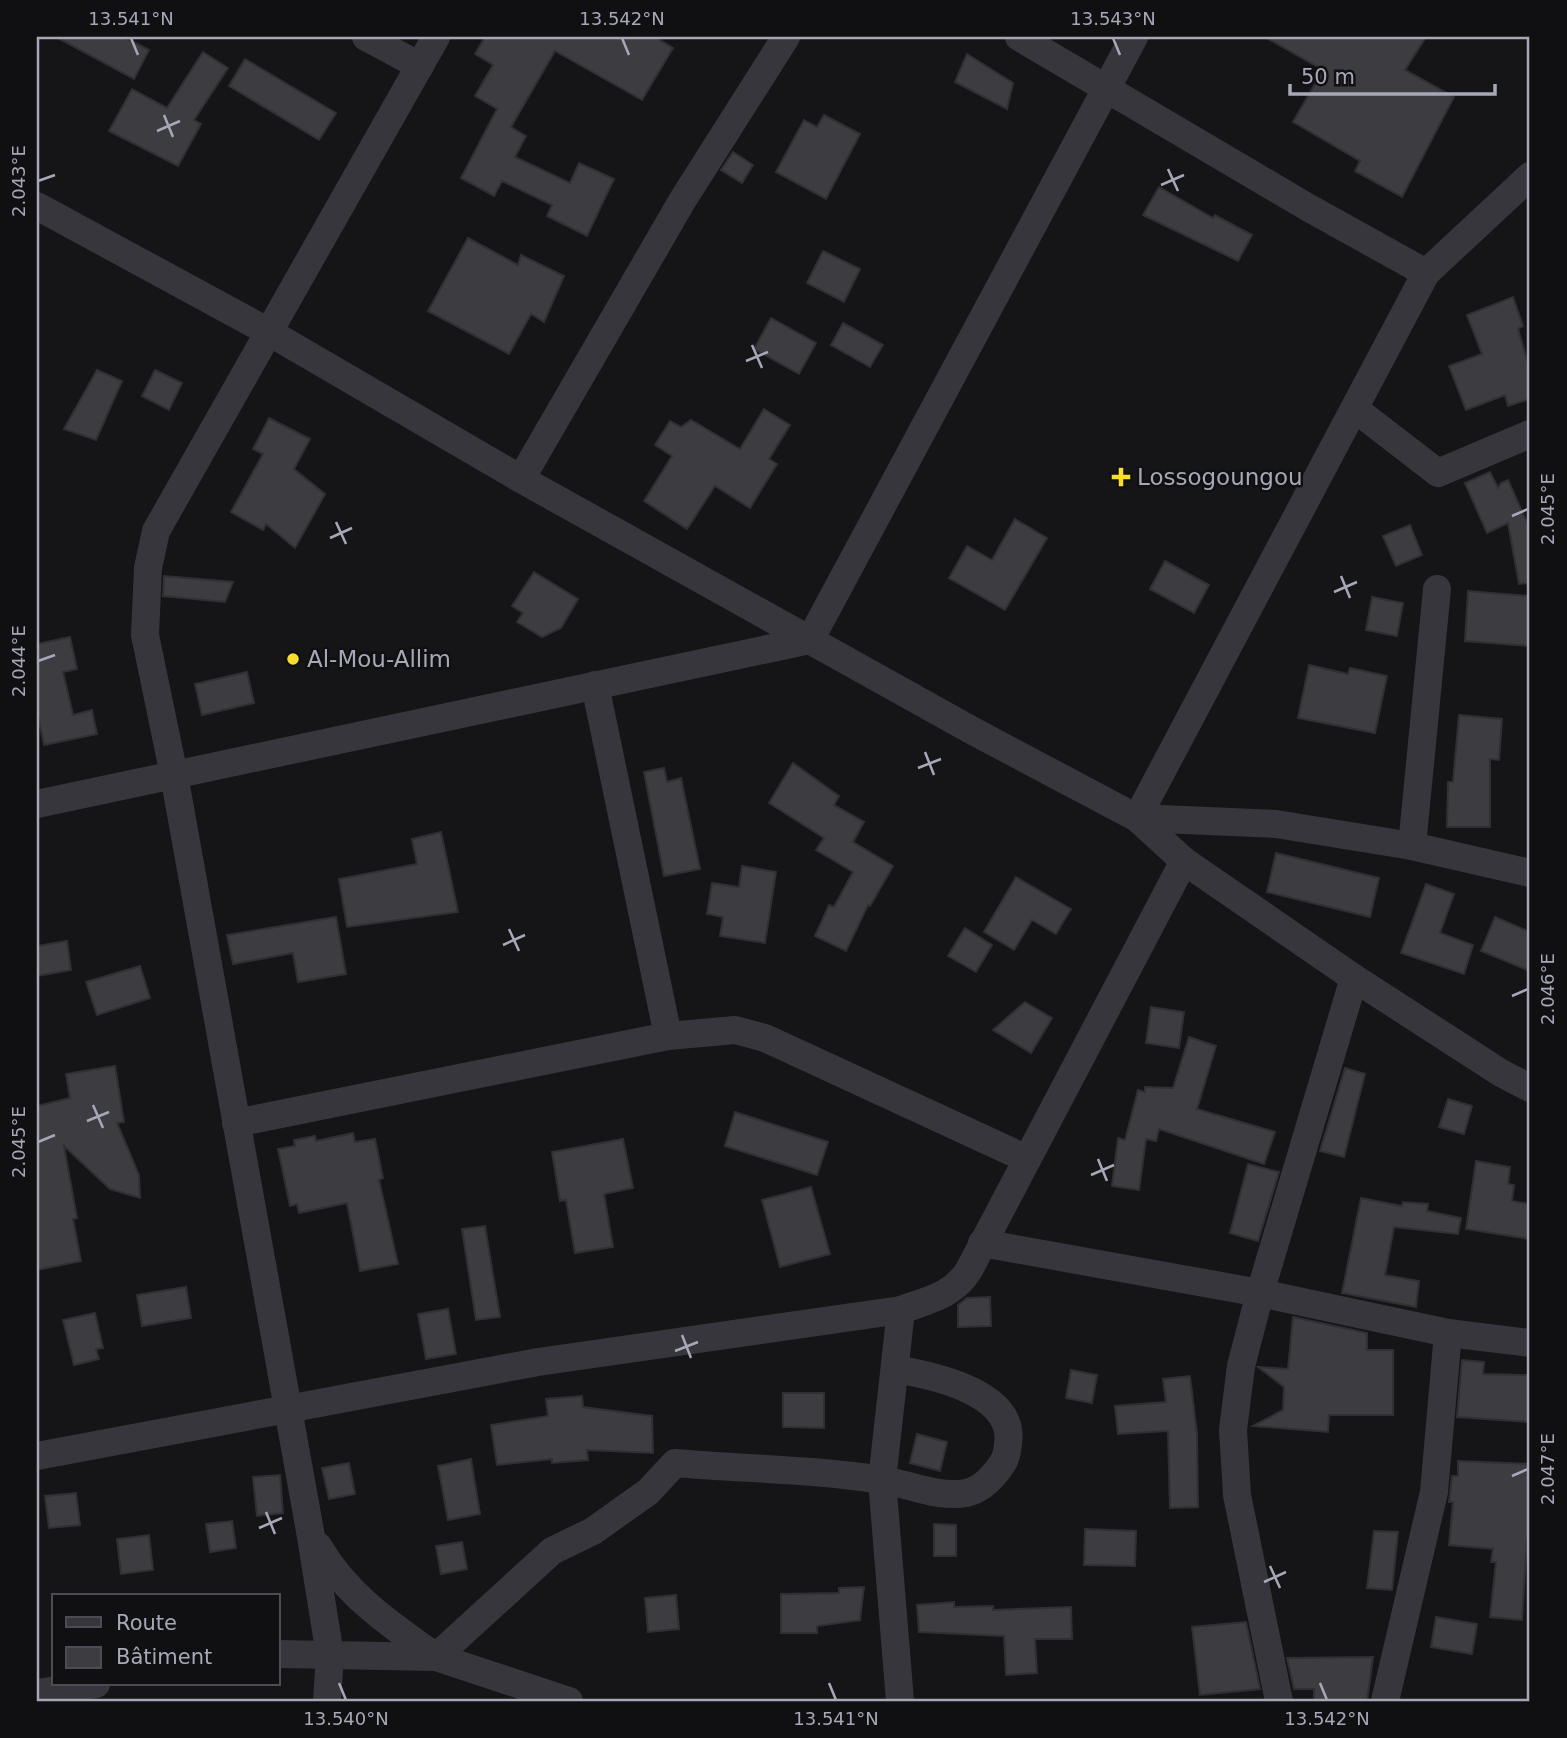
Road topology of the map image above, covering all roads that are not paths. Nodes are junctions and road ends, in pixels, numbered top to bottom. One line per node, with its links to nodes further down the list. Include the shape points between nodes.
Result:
1 (366, 37): 6 (street)
2 (436, 37): 6 (street)
3 (786, 37): 14 (street, via 682,201)
4 (1019, 37): 7 (street)
5 (1134, 37): 7 (street)
6 (420, 66): 11 (street)
7 (1104, 89): 10 (street); 16 (street)
8 (1530, 176): 10 (street)
9 (37, 206): 11 (street)
10 (1426, 272): 12 (street)
11 (267, 331): 14 (street); 18 (street, via 156,531 148,568 145,635)
12 (1355, 409): 13 (street, via 1438,472); 20 (street)
13 (1530, 434)
14 (521, 479): 16 (street)
15 (1437, 589): 21 (street)
16 (810, 640): 17 (street); 20 (street)
17 (595, 685): 18 (street); 25 (street)
18 (174, 775): 19 (street); 27 (street)
19 (37, 804)
20 (1137, 818): 21 (street, via 1276,824); 22 (street)
21 (1412, 846): 23 (street)
22 (1184, 861): 24 (street); 28 (street)
23 (1530, 873)
24 (1354, 978): 26 (street); 30 (street)
25 (668, 1036): 27 (street); 28 (street, via 735,1030 765,1038)
26 (1530, 1088)
27 (236, 1123): 35 (street)
28 (1025, 1158): 29 (street)
29 (982, 1243): 30 (street); 31 (street, via 961,1283)
30 (1260, 1293): 32 (street); 47 (street, via 1241,1366 1233,1430 1237,1495)
31 (901, 1310): 34 (street); 35 (street, via 538,1362)
32 (1448, 1333): 33 (street); 48 (street, via 1434,1492)
33 (1530, 1343)
34 (895, 1369): 37 (street); 37 (street, via 934,1375 975,1392 1004,1419 1009,1438 1000,1467 984,1485 968,1493 946,1494)
35 (287, 1409): 36 (street); 38 (street)
36 (37, 1456)
37 (882, 1480): 41 (street, via 675,1463 648,1492 593,1531 552,1551); 46 (street)
38 (310, 1531): 40 (street); 41 (street, via 334,1574 386,1622)
39 (280, 1654): 40 (street)
40 (330, 1655): 41 (street); 44 (street)
41 (436, 1657): 45 (street)
42 (83, 1686): 43 (street)
43 (37, 1693)
44 (327, 1701)
45 (569, 1701)
46 (900, 1701)
47 (1279, 1701)
48 (1385, 1701)

